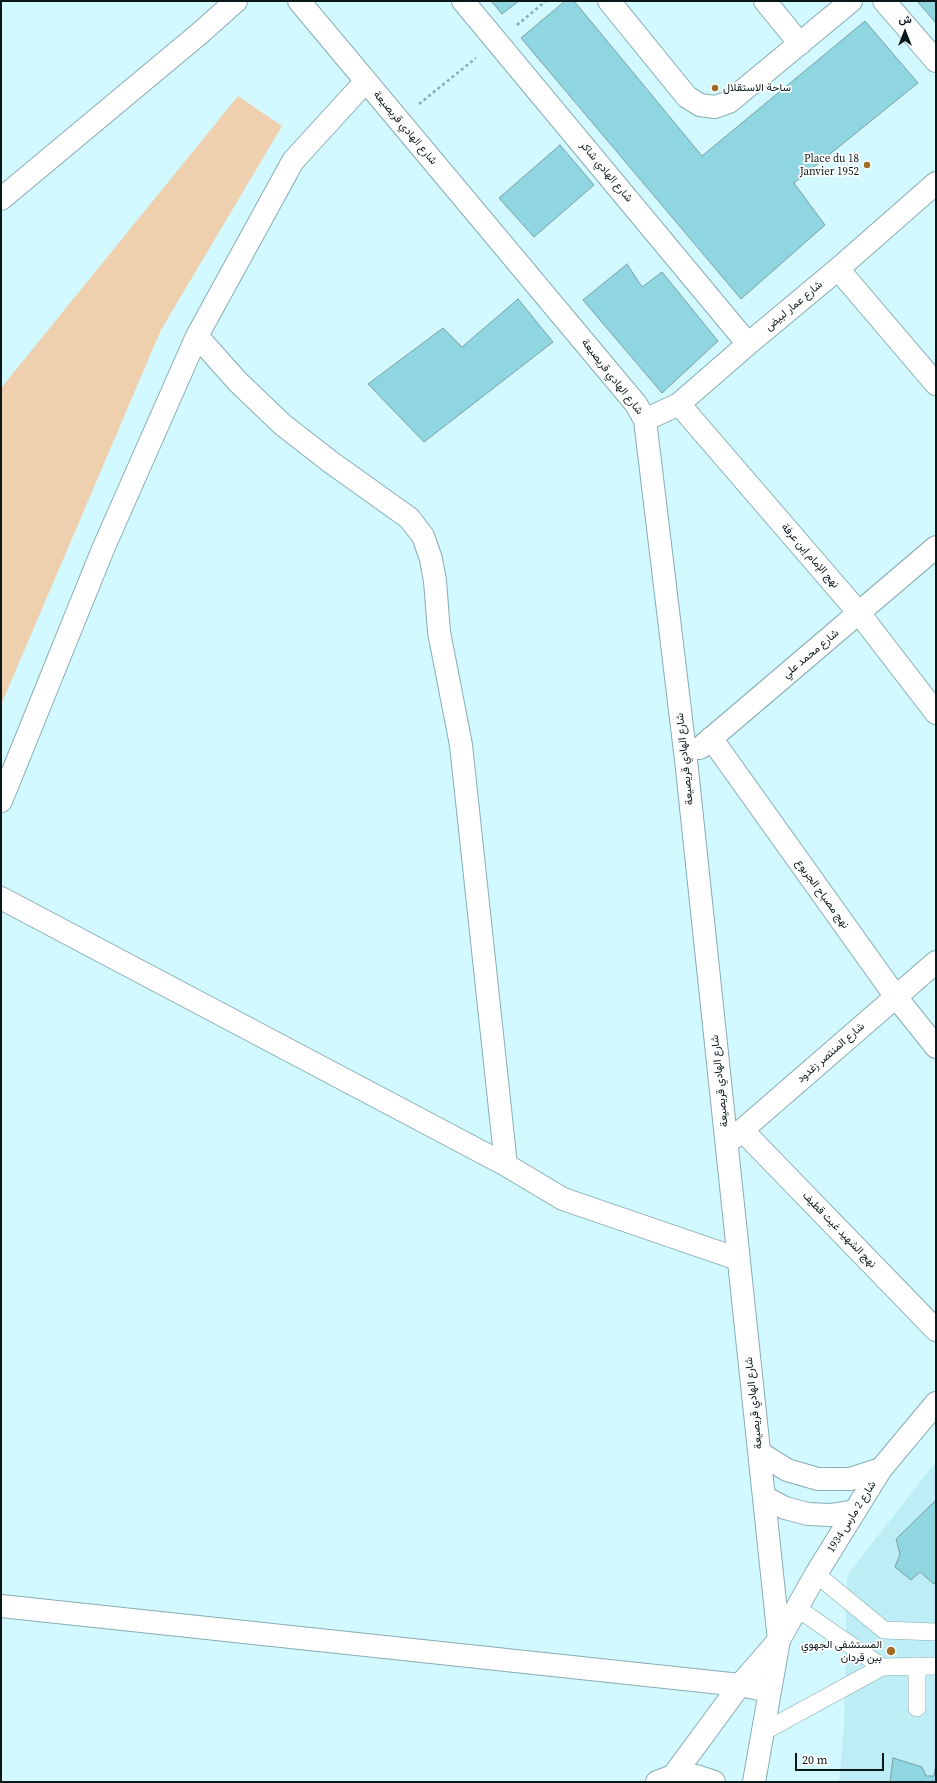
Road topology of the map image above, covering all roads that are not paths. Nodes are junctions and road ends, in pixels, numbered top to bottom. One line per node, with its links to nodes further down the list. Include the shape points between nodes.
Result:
1 (236, 1): 12 (street, via 200,34)
2 (299, 1): 10 (street, شارع الهادي قريصيعة)
3 (464, 1): 15 (street, شارع الهادي شاكر)
4 (608, 1): 8 (street, via 687,97 700,105 715,107 729,102)
5 (765, 1): 8 (street)
6 (851, 1): 8 (street)
7 (884, 1): 9 (street)
8 (800, 44)
9 (936, 61)
10 (366, 81): 14 (street, via 293,161); 18 (street, شارع الهادي قريصيعة, via 636,404)
11 (936, 183): 13 (street, شارع عمار لبيض)
12 (1, 199)
13 (838, 269): 15 (street, شارع عمار لبيض); 16 (street)
14 (197, 336): 24 (street, via 103,549); 30 (street, via 238,382 283,425 409,518 423,536 436,581 439,632 461,745)
15 (748, 344): 17 (street, شارع عمار لبيض)
16 (936, 384)
17 (679, 404): 18 (street, شارع عمار لبيض); 20 (street, نهج الإمام إبن عرفة)
18 (645, 420): 23 (street, شارع الهادي قريصيعة)
19 (936, 547): 20 (street, شارع محمد علي)
20 (859, 613): 21 (street, نهج الإمام إبن عرفة); 22 (street, شارع محمد علي)
21 (936, 713)
22 (711, 738): 23 (street, شارع محمد علي); 27 (street, نهج مصباح الجربوع)
23 (686, 760): 29 (street, شارع الهادي قريصيعة)
24 (1, 801)
25 (1, 898): 30 (street)
26 (936, 962): 27 (street, شارع المنتصر زغدود)
27 (896, 997): 28 (street, نهج مصباح الجربوع); 29 (street, شارع المنتصر زغدود)
28 (936, 1047)
29 (734, 1137): 31 (street, شارع الهادي قريصيعة); 32 (street, نهج الشهيد غيث قطيف)
30 (506, 1165): 31 (street, via 563,1199)
31 (738, 1259): 34 (street, شارع الهادي قريصيعة)
32 (936, 1330)
33 (936, 1403): 35 (street, شارع 2 مارس 1934)
34 (760, 1453): 35 (street, via 787,1470 818,1479 850,1479); 36 (street, شارع الهادي قريصيعة)
35 (881, 1470): 37 (street, شارع 2 مارس 1934)
36 (764, 1496): 37 (street, via 785,1508 808,1514 831,1515); 42 (street, شارع الهادي قريصيعة)
37 (855, 1511): 38 (street, شارع 2 مارس 1934)
38 (816, 1574): 40 (street, شارع 2 مارس 1934); 41 (lane, via 884,1630)
39 (1, 1606): 46 (street)
40 (797, 1608): 42 (street, شارع 2 مارس 1934); 45 (lane)
41 (936, 1632)
42 (779, 1640): 46 (street); 47 (street)
43 (916, 1666): 44 (lane); 45 (lane); 48 (lane)
44 (936, 1666)
45 (882, 1667): 49 (lane)
46 (740, 1686): 47 (street); 50 (street)
47 (769, 1691): 49 (street)
48 (916, 1708)
49 (763, 1732): 52 (street)
50 (665, 1779): 51 (street, via 696,1776)
51 (714, 1782)
52 (754, 1782)

